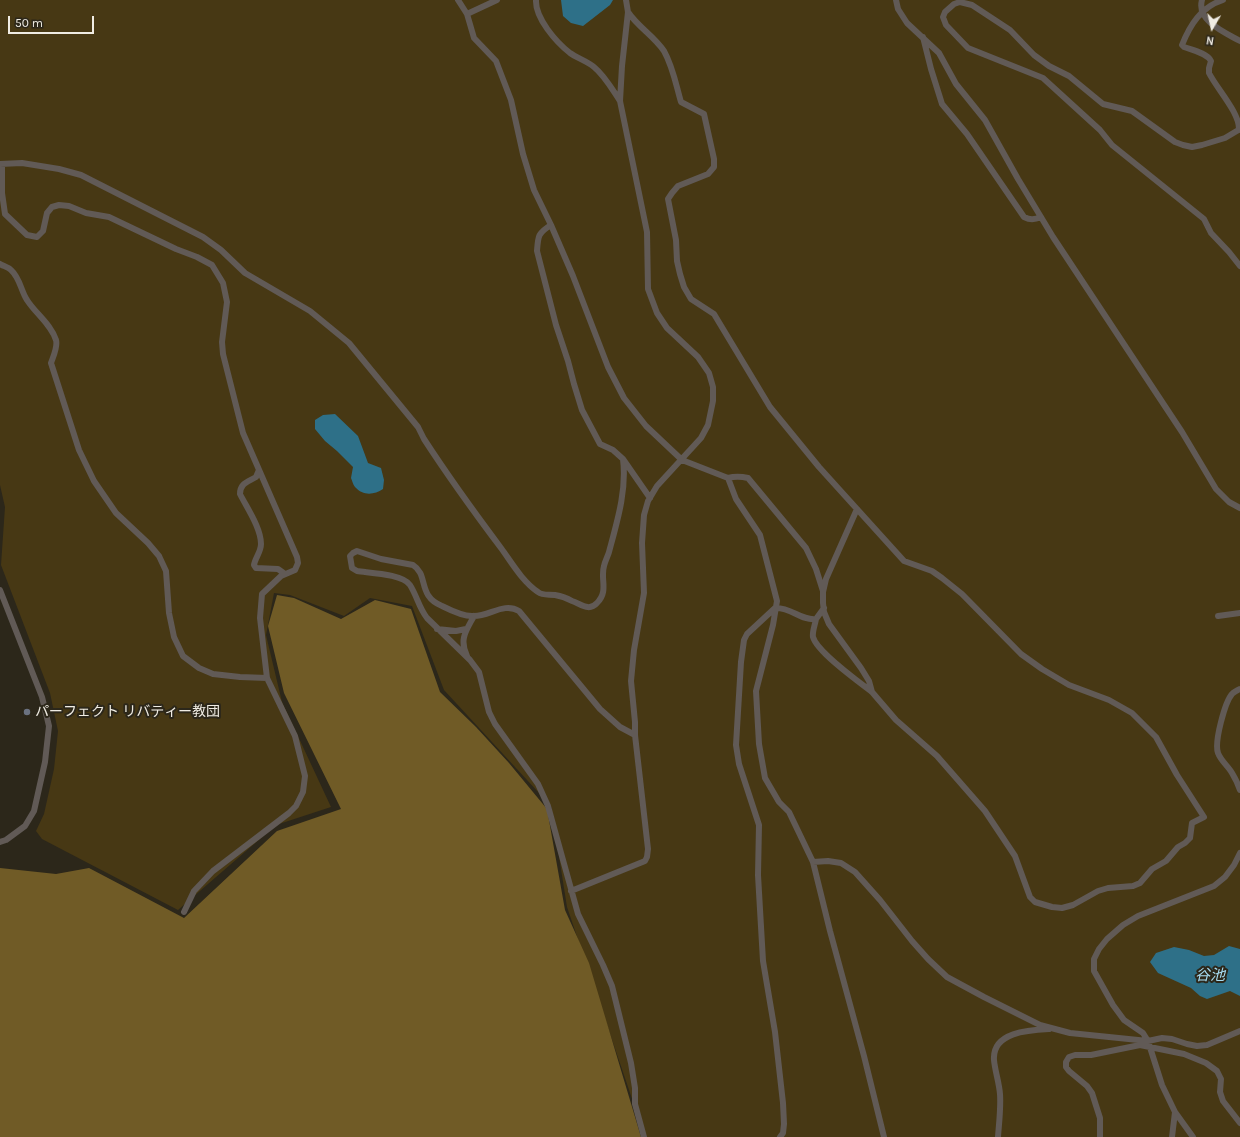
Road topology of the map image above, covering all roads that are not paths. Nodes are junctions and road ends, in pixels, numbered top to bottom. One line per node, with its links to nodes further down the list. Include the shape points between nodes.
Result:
1 (458, 0): 10 (lane)
2 (497, 0): 10 (lane)
3 (536, 0): 13 (lane, via 540,18 552,34 570,53 593,66)
4 (626, 0): 8 (lane)
5 (896, 0): 11 (lane, via 898,9 907,23)
6 (1202, 0): 9 (lane)
7 (1223, 0): 9 (lane, via 1213,3)
8 (628, 12): 13 (lane); 26 (lane, via 664,52 673,71 681,102 704,114 714,159 714,167 708,174 678,186 668,199 676,240 677,261 684,287 691,298 714,314 770,407)
9 (1202, 13): 12 (lane, via 1214,27); 14 (lane, via 1195,19 1182,45 1210,58 1209,73 1234,113)
10 (467, 14): 17 (lane, via 474,38 496,61 511,100 534,190)
11 (922, 38): 16 (lane, via 939,53 956,84 985,120); 16 (lane, via 942,104 967,134 1024,217 1030,220)
12 (1240, 41)
13 (620, 101): 21 (lane, via 647,232 648,289 657,313 667,328 698,357 709,373 713,387 708,425 701,438)
14 (1239, 130): 19 (lane, via 1225,138 1192,147 1175,142 1132,111 1103,104 1069,76 1049,66 1010,30 972,5 960,2 954,4 943,17 946,25 968,48 1043,78 1100,130 1112,145 1204,219 1211,233)
15 (1, 164): 20 (lane, via 22,163 80,175 203,238 221,250 245,273 310,311 349,343 418,427 466,502 526,582 539,593 556,595 585,607 597,603 602,594 603,566 609,554 622,495); 22 (lane, via 6,214 27,235 37,237 43,231 47,213 52,207 69,206 109,218 212,265 223,283 227,302 223,354 243,433)
16 (1041, 217): 25 (lane, via 1182,432 1216,489 1229,502)
17 (551, 225): 20 (lane, via 542,231 537,251 574,384 582,410 600,444 613,450); 21 (lane, via 608,367 624,398 646,426)
18 (0, 264): 39 (lane, via 11,270 26,299 47,324 56,340 51,363 79,450 94,481 116,513 159,556 166,571 169,613 174,638 183,656 199,668 213,674)
19 (1240, 266)
20 (623, 459): 24 (lane)
21 (682, 460): 23 (lane); 24 (lane, via 657,486)
22 (258, 470): 27 (lane, via 297,557 295,570); 27 (lane, via 256,477 242,485 240,490 260,535 260,551 254,565 256,568 278,570)
23 (728, 478): 29 (lane, via 748,478 796,535 812,559); 30 (lane, via 736,499 760,535 777,601)
24 (650, 498): 42 (lane, via 644,515 644,593 631,681)
25 (1240, 508)
26 (857, 509): 29 (lane, via 826,579); 41 (lane, via 904,561 932,571 957,590 1020,654 1069,685 1109,700 1132,713 1156,737 1177,776 1204,817 1192,823 1190,838 1166,861 1152,869 1140,883 1098,891 1062,908 1035,902 1025,886 1015,856 985,811 937,756 896,720)
27 (285, 574): 39 (lane, via 262,594 260,618)
28 (0, 590): 44 (lane, via 42,697 49,726 45,762 34,811 25,826)
29 (823, 592): 31 (lane)
30 (775, 608): 35 (lane, via 786,609 810,620); 46 (lane, via 756,691 759,744 765,778 779,802 789,812); 55 (lane, via 747,634 744,640 736,745 738,764 759,824 758,875 763,961 783,1103 784,1124)
31 (824, 608): 35 (lane); 41 (lane, via 829,624 861,668)
32 (1240, 613): 34 (lane)
33 (474, 616): 36 (lane, via 440,606 429,599 421,572 414,565 381,559 357,551 352,553 350,562 352,568 357,571 399,578 410,584 421,610); 37 (lane); 42 (lane, via 505,608 519,611 600,709 620,727)
34 (1218, 616)
35 (816, 619): 41 (lane, via 813,637 817,646)
36 (437, 629): 37 (lane); 38 (lane)
37 (466, 629): 38 (lane, via 465,651)
38 (469, 659): 47 (lane, via 479,672 494,724 538,784 548,806)
39 (268, 678): 48 (lane, via 295,736 305,776 303,792 289,813 213,871 194,891)
40 (1240, 689): 43 (lane, via 1232,694 1228,702 1217,743 1218,753 1232,772)
41 (872, 692)
42 (635, 735): 47 (lane, via 647,857 645,861)
43 (1240, 790)
44 (0, 842)
45 (1240, 853): 51 (lane, via 1225,877 1214,886 1138,916 1123,925 1107,939 1094,959 1094,971 1113,1005 1124,1020 1143,1033)
46 (813, 862): 49 (lane, via 841,863 855,872 912,941 947,977 1017,1015); 56 (lane)
47 (571, 891): 54 (lane, via 578,914 612,986 631,1063 636,1104)
48 (184, 912)
49 (1051, 1029): 51 (lane); 57 (lane, via 1024,1031 1010,1036 994,1051 1000,1095)
50 (1240, 1031): 51 (lane, via 1207,1045 1197,1046 1167,1038)
51 (1149, 1044): 52 (lane, via 1162,1085); 53 (lane, via 1184,1054 1206,1063 1217,1071 1221,1079 1222,1101); 58 (lane, via 1092,1055 1075,1055 1066,1062 1069,1071 1092,1093 1100,1118)
52 (1175, 1112): 59 (lane); 60 (lane)
53 (1240, 1123)
54 (644, 1137)
55 (780, 1137)
56 (884, 1137)
57 (998, 1137)
58 (1100, 1137)
59 (1172, 1137)
60 (1193, 1137)

